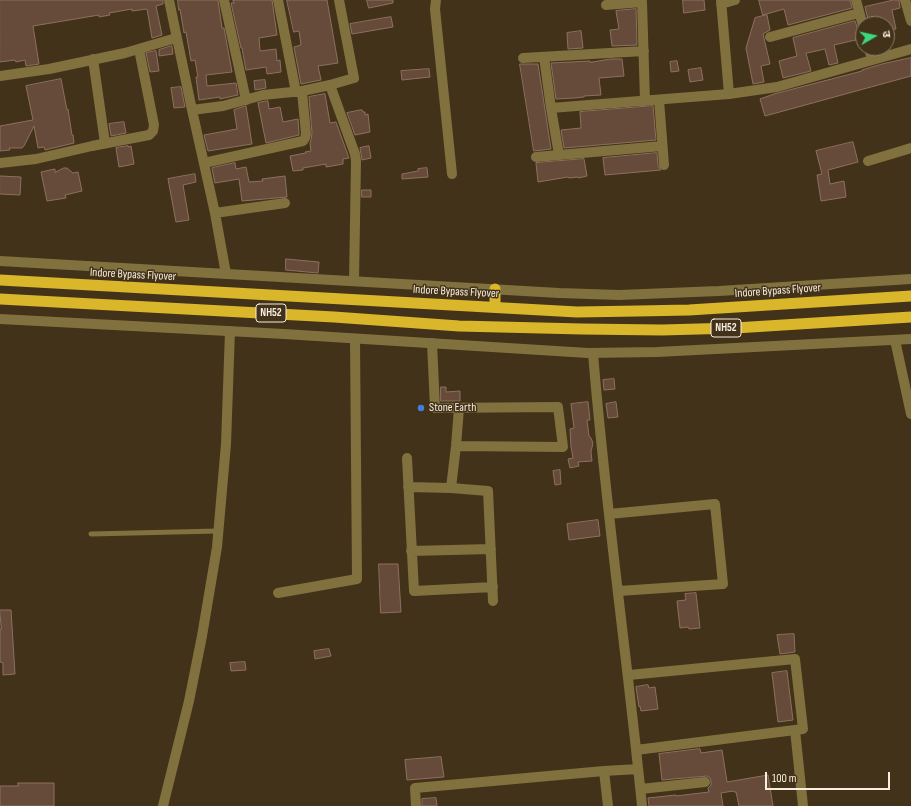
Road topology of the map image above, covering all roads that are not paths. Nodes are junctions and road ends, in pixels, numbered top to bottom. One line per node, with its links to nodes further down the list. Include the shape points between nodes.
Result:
1 (169, 0): 14 (street)
2 (224, 0): 28 (street)
3 (278, 0): 26 (street)
4 (339, 0): 25 (street, via 354,78)
5 (436, 0): 42 (street)
6 (736, 0): 9 (street)
7 (856, 0): 11 (street)
8 (905, 0): 13 (street)
9 (721, 2): 27 (street)
10 (606, 5): 18 (street, via 642,2)
11 (860, 13): 12 (street); 15 (street)
12 (861, 16)
13 (911, 21)
14 (176, 38): 16 (street); 32 (street)
15 (770, 38)
16 (139, 49): 22 (street); 33 (street, via 153,131 150,135)
17 (911, 49): 23 (street)
18 (644, 51): 20 (street); 30 (street)
19 (871, 56): 23 (street)
20 (544, 57): 21 (street); 31 (street)
21 (523, 58)
22 (94, 60): 24 (street); 33 (street)
23 (872, 60): 27 (street, via 777,87)
24 (0, 76)
25 (330, 85): 26 (street); 49 (street, via 356,161)
26 (299, 91): 28 (street, via 263,95); 40 (street, via 306,134 303,141)
27 (728, 94): 29 (street)
28 (246, 100): 32 (street)
29 (659, 100): 30 (street); 34 (street)
30 (645, 101): 31 (street)
31 (551, 108): 36 (street)
32 (192, 110): 40 (street)
33 (105, 144): 39 (street, via 36,159)
34 (662, 146): 36 (street); 41 (street)
35 (911, 148): 38 (street)
36 (559, 155): 37 (street)
37 (536, 157)
38 (868, 161)
39 (0, 163)
40 (204, 163): 44 (street)
41 (664, 165)
42 (452, 174)
43 (285, 203): 44 (street)
44 (216, 213): 46 (street)
45 (0, 261): 46 (street)
46 (226, 274): 49 (street)
47 (911, 279): 50 (street, via 619,295)
48 (0, 280): 53 (highway, Indore Bypass Flyover / NH52)
49 (354, 281): 50 (street)
50 (495, 289): 53 (highway)
51 (911, 296): 53 (highway, Indore Bypass Flyover / NH52, via 660,311 577,312)
52 (0, 299): 54 (highway, NH52, via 326,316 459,326 541,328 735,328)
53 (495, 307)
54 (911, 317)
55 (0, 319): 56 (street)
56 (230, 332): 57 (street); 69 (street, via 226,444)
57 (355, 339): 60 (street); 75 (street, via 357,579)
58 (911, 339): 59 (street)
59 (895, 340): 61 (street, via 657,352); 63 (street)
60 (432, 343): 61 (street); 62 (street, via 435,408)
61 (593, 352): 68 (street)
62 (459, 408): 64 (street); 64 (street, via 558,407 563,447)
63 (911, 414)
64 (456, 446): 67 (street)
65 (407, 458): 66 (street)
66 (408, 487): 67 (street); 72 (street)
67 (451, 488): 71 (street, via 488,491)
68 (609, 514): 74 (street); 74 (street, via 715,504 723,584)
69 (218, 531): 70 (lane); 84 (street, via 189,702)
70 (91, 534)
71 (491, 550): 72 (street); 73 (street)
72 (411, 552): 73 (street, via 414,591)
73 (493, 587): 76 (street)
74 (618, 591): 77 (street)
75 (278, 593)
76 (493, 601)
77 (629, 675): 78 (street, via 795,659 803,729); 79 (street)
78 (795, 730): 79 (street); 88 (street)
79 (636, 750): 80 (street)
80 (638, 769): 81 (street); 83 (street)
81 (604, 771): 85 (street, via 415,788); 86 (street)
82 (705, 782): 83 (street)
83 (641, 789): 87 (street)
84 (163, 806)
85 (416, 806)
86 (608, 806)
87 (642, 806)
88 (803, 806)

